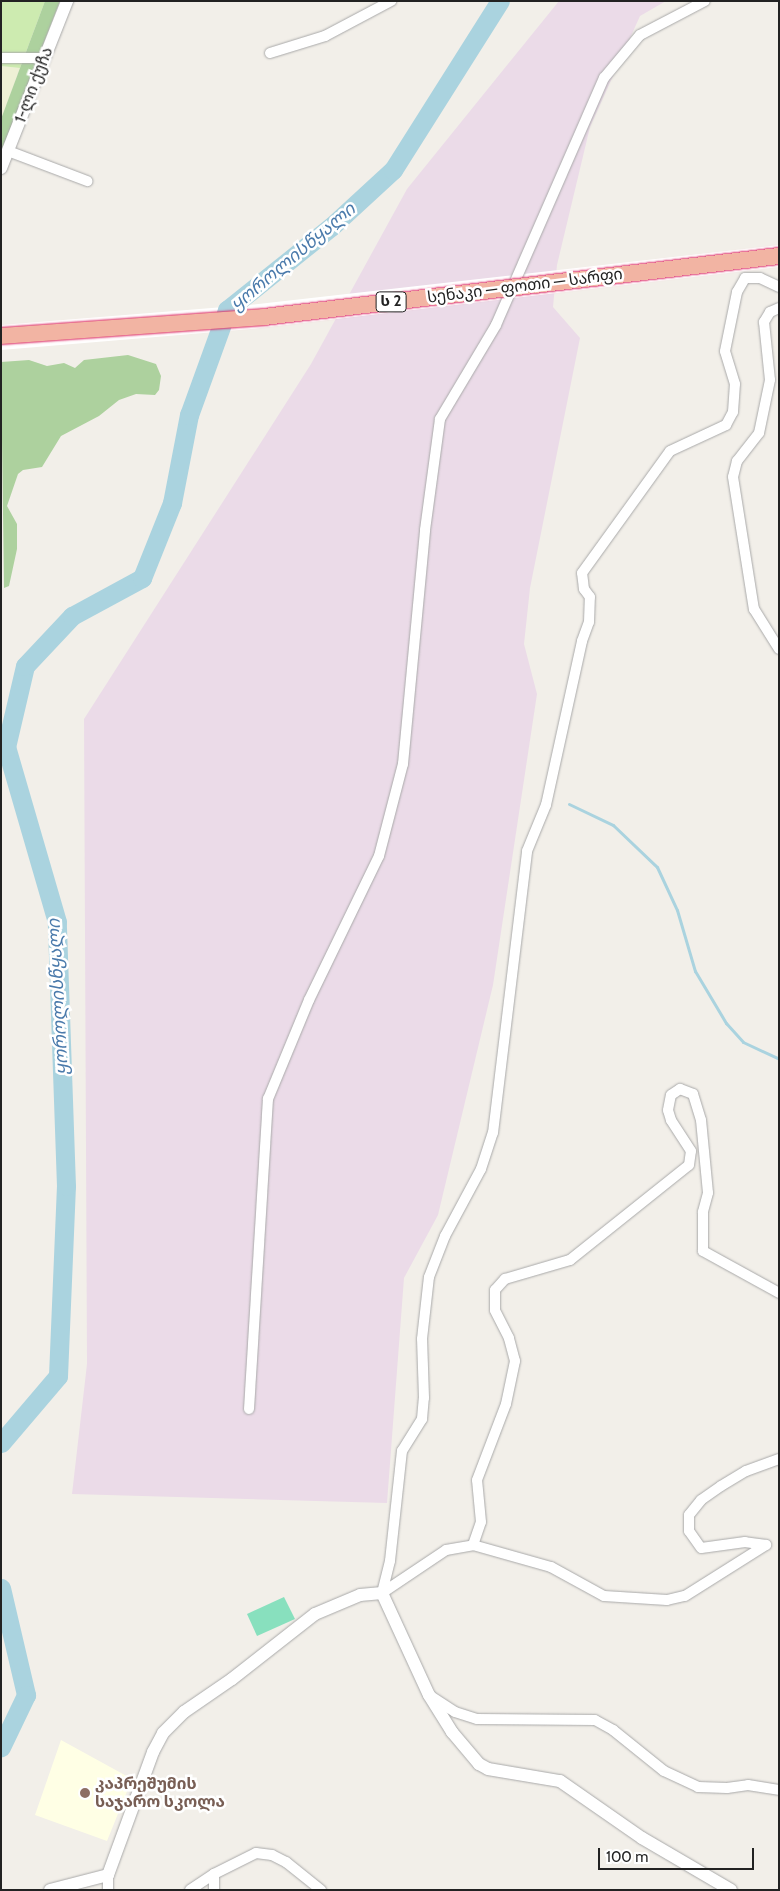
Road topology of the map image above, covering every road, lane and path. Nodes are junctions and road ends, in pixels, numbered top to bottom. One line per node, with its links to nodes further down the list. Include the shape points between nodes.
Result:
1 (68, 1): 6 (street, 1-ლი ქუჩა)
2 (391, 1): 4 (street, via 325,36)
3 (705, 1): 16 (street, via 640,35 604,78 496,325 440,419 425,530 403,764 378,856 309,1000 268,1099)
4 (270, 53)
5 (1, 58): 6 (street)
6 (44, 58): 7 (street, 1-ლი ქუჩა)
7 (8, 151): 8 (street, 1-ლი ქუჩა); 9 (street)
8 (1, 168)
9 (87, 181)
10 (779, 256): 13 (highway, სენაკი — ფოთი — სარფი / ს 2, bridge, via 264,318)
11 (779, 287): 19 (street, via 760,278 745,278 737,292 725,351 735,384 733,412 726,425 670,451 582,573 584,589 590,597 589,622 546,805 527,851 492,1133 481,1169 445,1236 429,1277 422,1339 422,1419 402,1451 390,1562)
12 (779, 308): 14 (street, via 770,312 764,322 770,380 759,433 737,461 734,477 754,609)
13 (1, 336)
14 (779, 648)
15 (779, 1293): 18 (street, via 703,1251 703,1212 708,1193 701,1120 693,1094 680,1088 672,1095 668,1110 691,1151 689,1165 570,1260 505,1278 495,1290 495,1310 509,1338 515,1362 506,1404 477,1480 481,1522)
16 (249, 1408)
17 (779, 1459): 18 (street, via 746,1471 721,1486 701,1500 690,1514 689,1531 701,1548 745,1542 766,1546 685,1596 645,1600 604,1596 551,1567)
18 (473, 1545): 19 (street, via 446,1550)
19 (382, 1593): 20 (street); 23 (street, via 360,1595 315,1614 239,1674 184,1712 163,1733)
20 (429, 1695): 21 (street, via 456,1712 477,1719 595,1720 613,1730 664,1771 698,1787 748,1785); 29 (street, via 452,1732 479,1764 488,1769 560,1781 635,1834)
21 (779, 1790)
22 (214, 1874): 26 (street); 27 (street); 28 (street, via 256,1853 272,1855)
23 (108, 1875): 24 (street); 25 (street)
24 (50, 1890)
25 (108, 1890)
26 (190, 1890)
27 (214, 1890)
28 (321, 1890)
29 (731, 1890)

